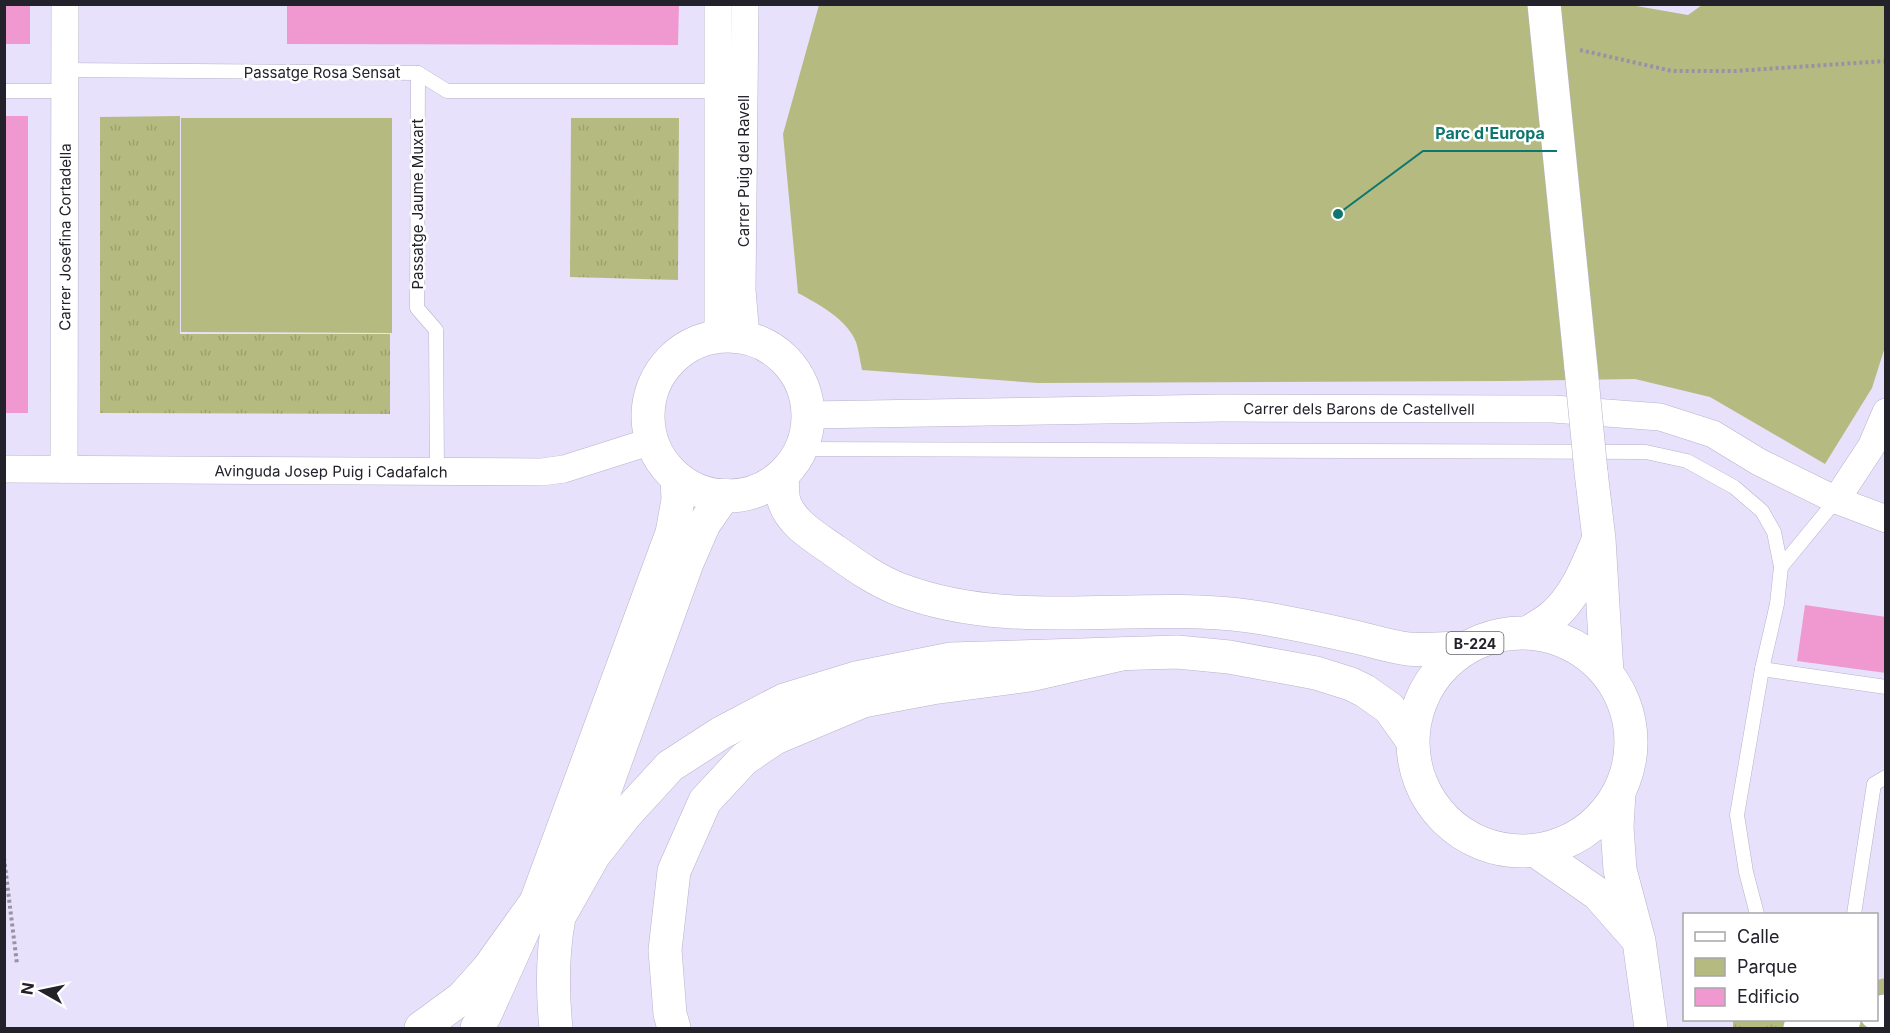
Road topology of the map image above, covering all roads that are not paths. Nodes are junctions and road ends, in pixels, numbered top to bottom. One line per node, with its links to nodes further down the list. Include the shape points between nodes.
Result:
1 (65, 4): 6 (street, Carrer Josefina Cortadella)
2 (718, 4): 8 (street, Carrer Puig del Ravell)
3 (745, 4): 9 (street, Carrer Puig del Ravell, via 742,290)
4 (1544, 4): 22 (main road, B-224, bridge)
5 (418, 73): 6 (lane, Passatge Rosa Sensat); 8 (lane, Passatge Rosa Sensat, via 447,91); 16 (lane, Passatge Jaume Muxart, via 417,308 436,330)
6 (65, 80): 7 (lane, Passatge Rosa Sensat); 15 (street, Carrer Josefina Cortadella)
7 (4, 91)
8 (718, 91): 9 (street, Carrer Puig del Ravell)
9 (732, 337): 11 (main road, via 769,346 789,362 803,386); 12 (main road, via 693,343 660,373 651,393 648,417)
10 (1886, 412): 20 (street, via 1871,447)
11 (809, 415): 13 (main road); 20 (street, Carrer dels Barons de Castellvell, via 1222,408 1553,409 1660,417 1713,434)
12 (652, 441): 16 (street, Avinguda Josep Puig i Cadafalch, via 564,469); 17 (main road)
13 (802, 449): 18 (main road); 23 (lane, via 1646,452 1688,460 1734,487 1762,511 1774,532)
14 (4, 469): 15 (street, Avinguda Josep Puig i Cadafalch)
15 (64, 469): 16 (street, Avinguda Josep Puig i Cadafalch)
16 (437, 471)
17 (677, 478): 19 (main road, via 694,488); 34 (main road, via 672,533)
18 (782, 478): 19 (main road, via 742,496); 25 (main road, via 784,501 793,518 814,537 863,572 900,590 942,603 1024,614 1135,611 1249,616 1409,649)
19 (724, 495): 34 (main road, via 704,524 687,563)
20 (1836, 500): 21 (street, Carrer dels Barons de Castellvell); 23 (lane)
21 (1886, 519)
22 (1599, 539): 24 (main road, B-224, via 1580,583 1567,601); 28 (main road, B-224)
23 (1781, 567): 27 (lane)
24 (1529, 632): 25 (main road, B-224, via 1494,635); 28 (main road, B-224, via 1554,636 1578,647)
25 (1463, 648): 30 (main road, B-224, via 1431,680 1418,704)
26 (1122, 654): 30 (main road, B-224, via 1177,652 1229,657 1316,673 1365,691 1389,708); 34 (main road, via 951,659 856,678 784,700 721,733 670,766); 42 (main road, via 1030,675 863,701 775,738 744,759 705,801 674,871 665,950)
27 (1762, 669): 29 (lane); 35 (lane, via 1737,815)
28 (1607, 673): 32 (main road, B-224, via 1619,692 1630,725 1630,759)
29 (1886, 687)
30 (1412, 740): 33 (main road, B-224, via 1417,777 1430,802 1463,836 1498,850)
31 (1886, 777): 36 (lane, via 1874,784)
32 (1619, 793): 33 (main road, B-224, via 1608,810 1588,828 1569,841); 37 (main road, B-224, via 1620,870)
33 (1536, 851): 37 (main road, via 1598,894)
34 (547, 909): 39 (main road, via 462,998); 40 (main road); 41 (main road)
35 (1756, 913)
36 (1854, 913)
37 (1639, 941): 43 (main road, B-224)
38 (1839, 1021): 44 (main road)
39 (421, 1029)
40 (477, 1029)
41 (556, 1029)
42 (674, 1029)
43 (1651, 1029)
44 (1800, 1029)

